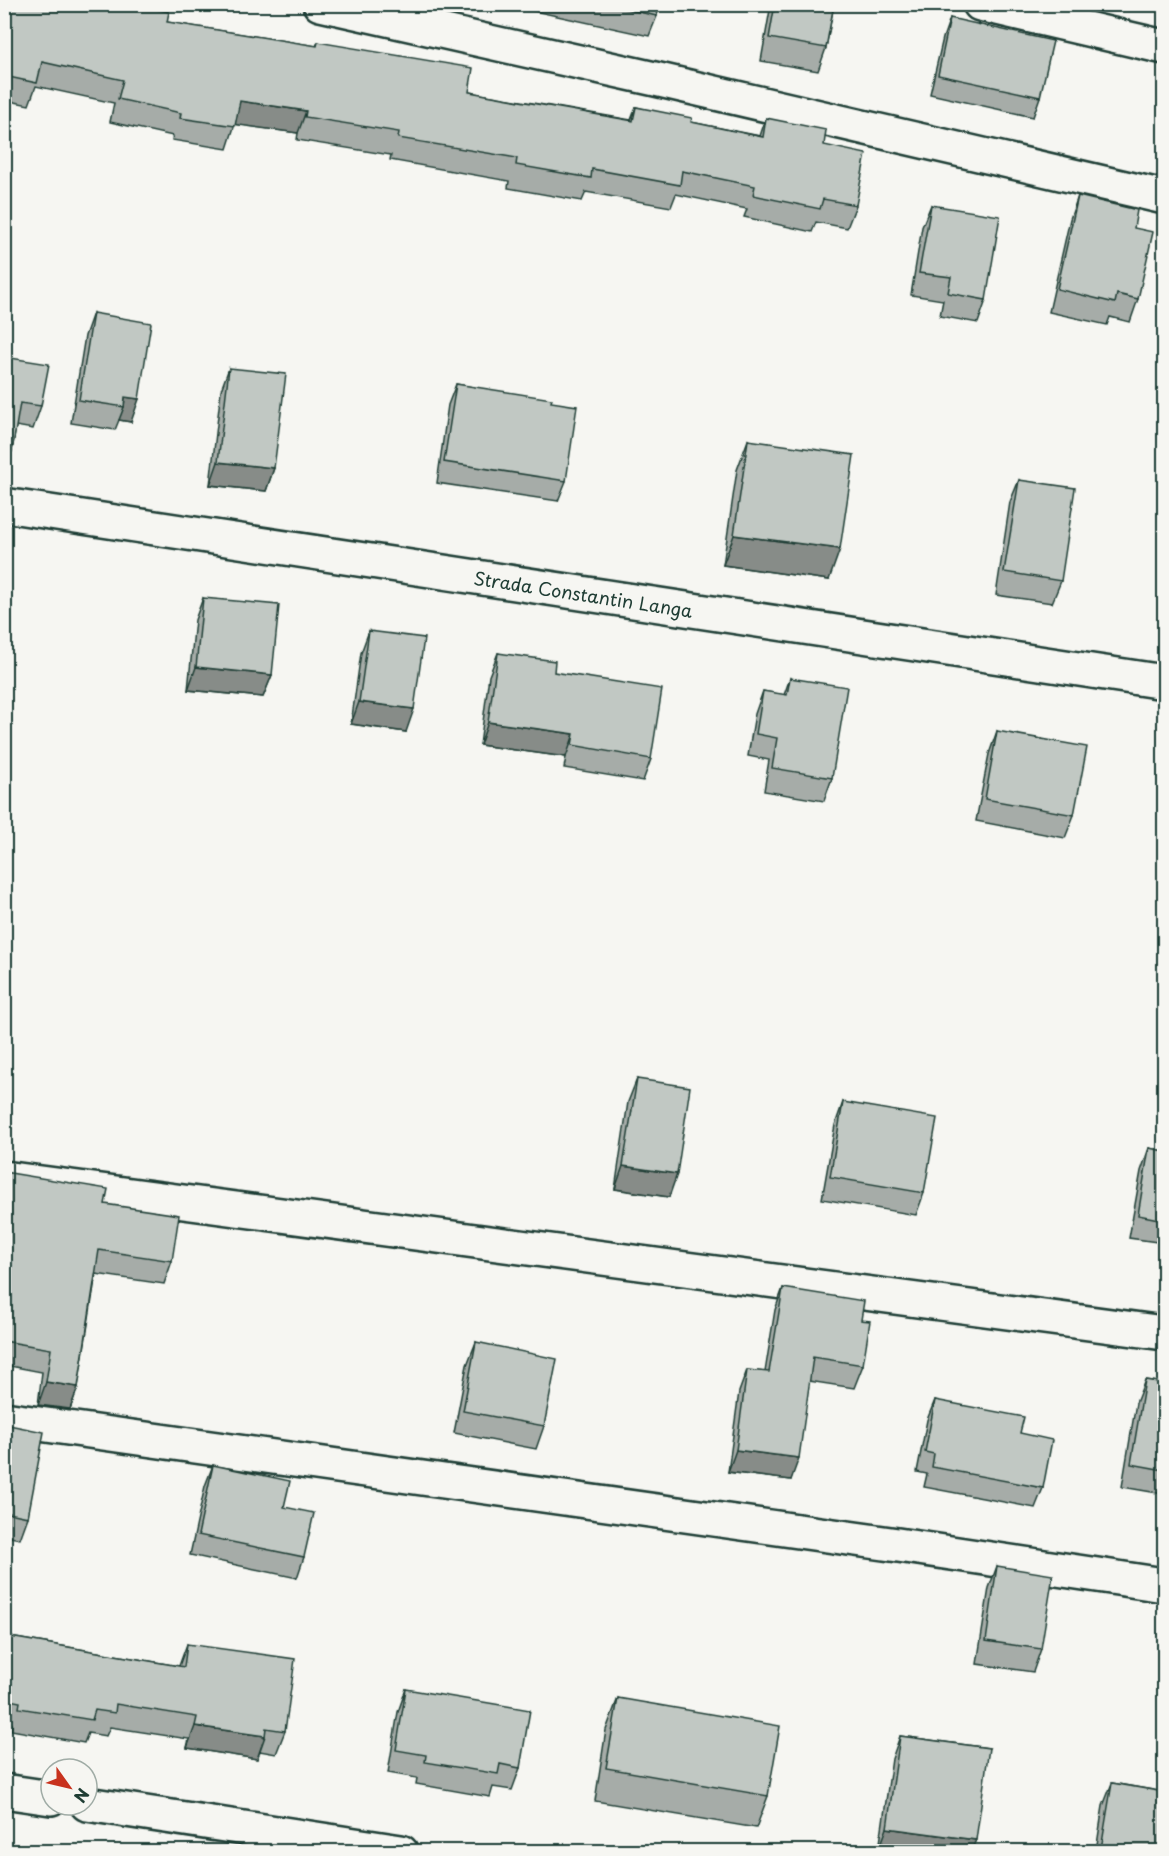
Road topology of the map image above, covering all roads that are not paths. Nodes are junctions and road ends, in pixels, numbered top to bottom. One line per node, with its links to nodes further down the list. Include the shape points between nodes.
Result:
1 (320, 4): 4 (street)
2 (980, 4): 3 (street)
3 (1164, 47)
4 (1164, 197)
5 (4, 505): 6 (street, Strada Constantin Langa)
6 (1164, 682)
7 (4, 1178): 8 (street)
8 (1164, 1333)
9 (4, 1419): 10 (street)
10 (1164, 1585)
11 (4, 1791): 12 (street)
12 (39, 1796)
13 (99, 1806): 14 (street)
14 (401, 1851)

